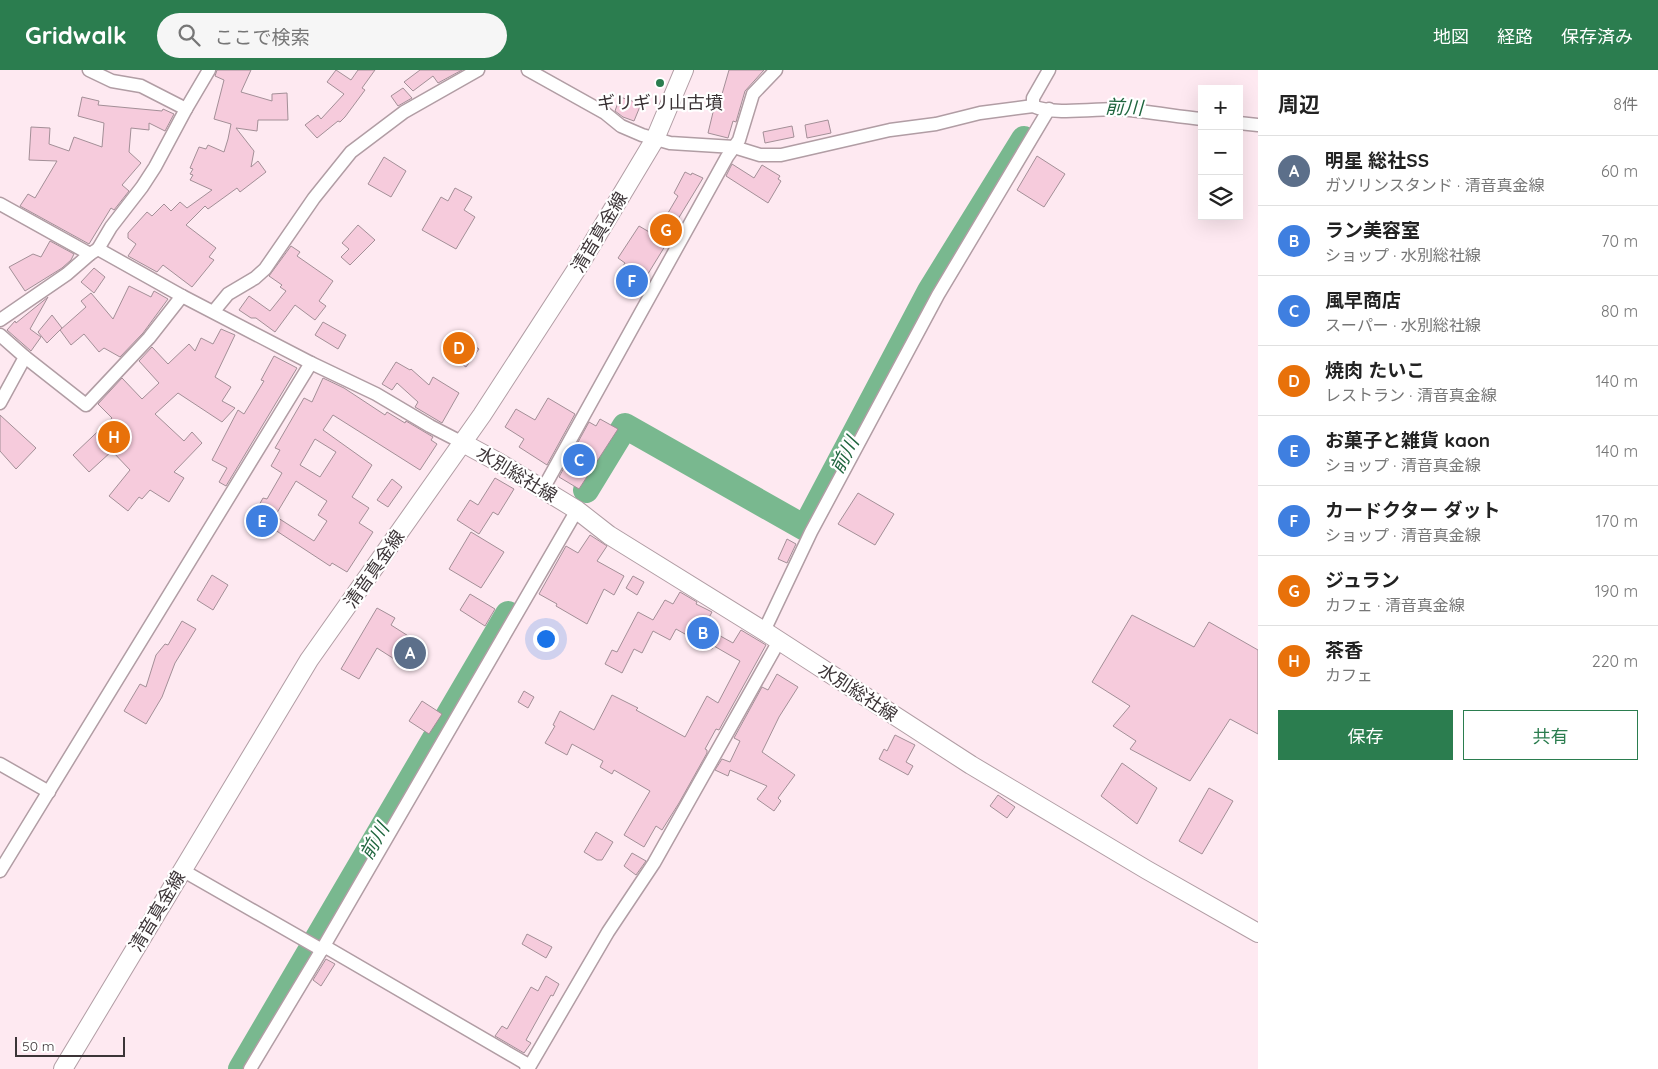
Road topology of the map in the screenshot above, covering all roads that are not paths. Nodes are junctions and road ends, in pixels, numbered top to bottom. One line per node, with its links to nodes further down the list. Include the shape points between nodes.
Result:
1 (89, 70): 9 (street, via 112,81 141,86)
2 (209, 70): 9 (street)
3 (478, 70): 19 (street, via 404,112 351,152 314,198 265,269 228,294)
4 (528, 70): 14 (street, via 621,126)
5 (684, 70): 14 (main road, 清音真金線)
6 (776, 70): 15 (street, via 753,94 741,136)
7 (1049, 70): 8 (street, via 1033,98)
8 (1033, 106): 10 (street); 15 (street, via 980,112 780,155 760,155)
9 (186, 109): 17 (street, via 155,167)
10 (1049, 109): 11 (street, via 1118,110); 28 (street, via 938,295 811,532)
11 (1198, 119)
12 (1243, 123): 13 (street)
13 (1258, 125)
14 (655, 140): 15 (street); 25 (main road, 清音真金線, via 580,264)
15 (734, 147): 26 (street)
16 (0, 204): 17 (street)
17 (94, 252): 18 (street); 20 (street)
18 (182, 296): 19 (street); 22 (street, via 150,338 86,405)
19 (214, 311): 23 (street)
20 (0, 320)
21 (0, 335): 22 (street)
22 (25, 356): 24 (street)
23 (312, 363): 25 (street, via 376,394); 31 (street)
24 (0, 403)
25 (463, 443): 26 (main road, 水別総社線); 33 (main road, 清音真金線, via 309,660)
26 (542, 490): 27 (main road, 水別総社線)
27 (576, 510): 28 (main road, 水別総社線, via 609,535); 35 (street)
28 (764, 631): 29 (main road, 水別総社線)
29 (779, 641): 34 (main road, 水別総社線, via 972,765); 36 (street, via 654,863)
30 (0, 764): 31 (street)
31 (49, 792): 32 (street)
32 (0, 870)
33 (182, 870): 35 (street); 37 (main road, 清音真金線)
34 (1258, 933)
35 (318, 946): 36 (street); 38 (street)
36 (525, 1068)
37 (63, 1069)
38 (250, 1069)

